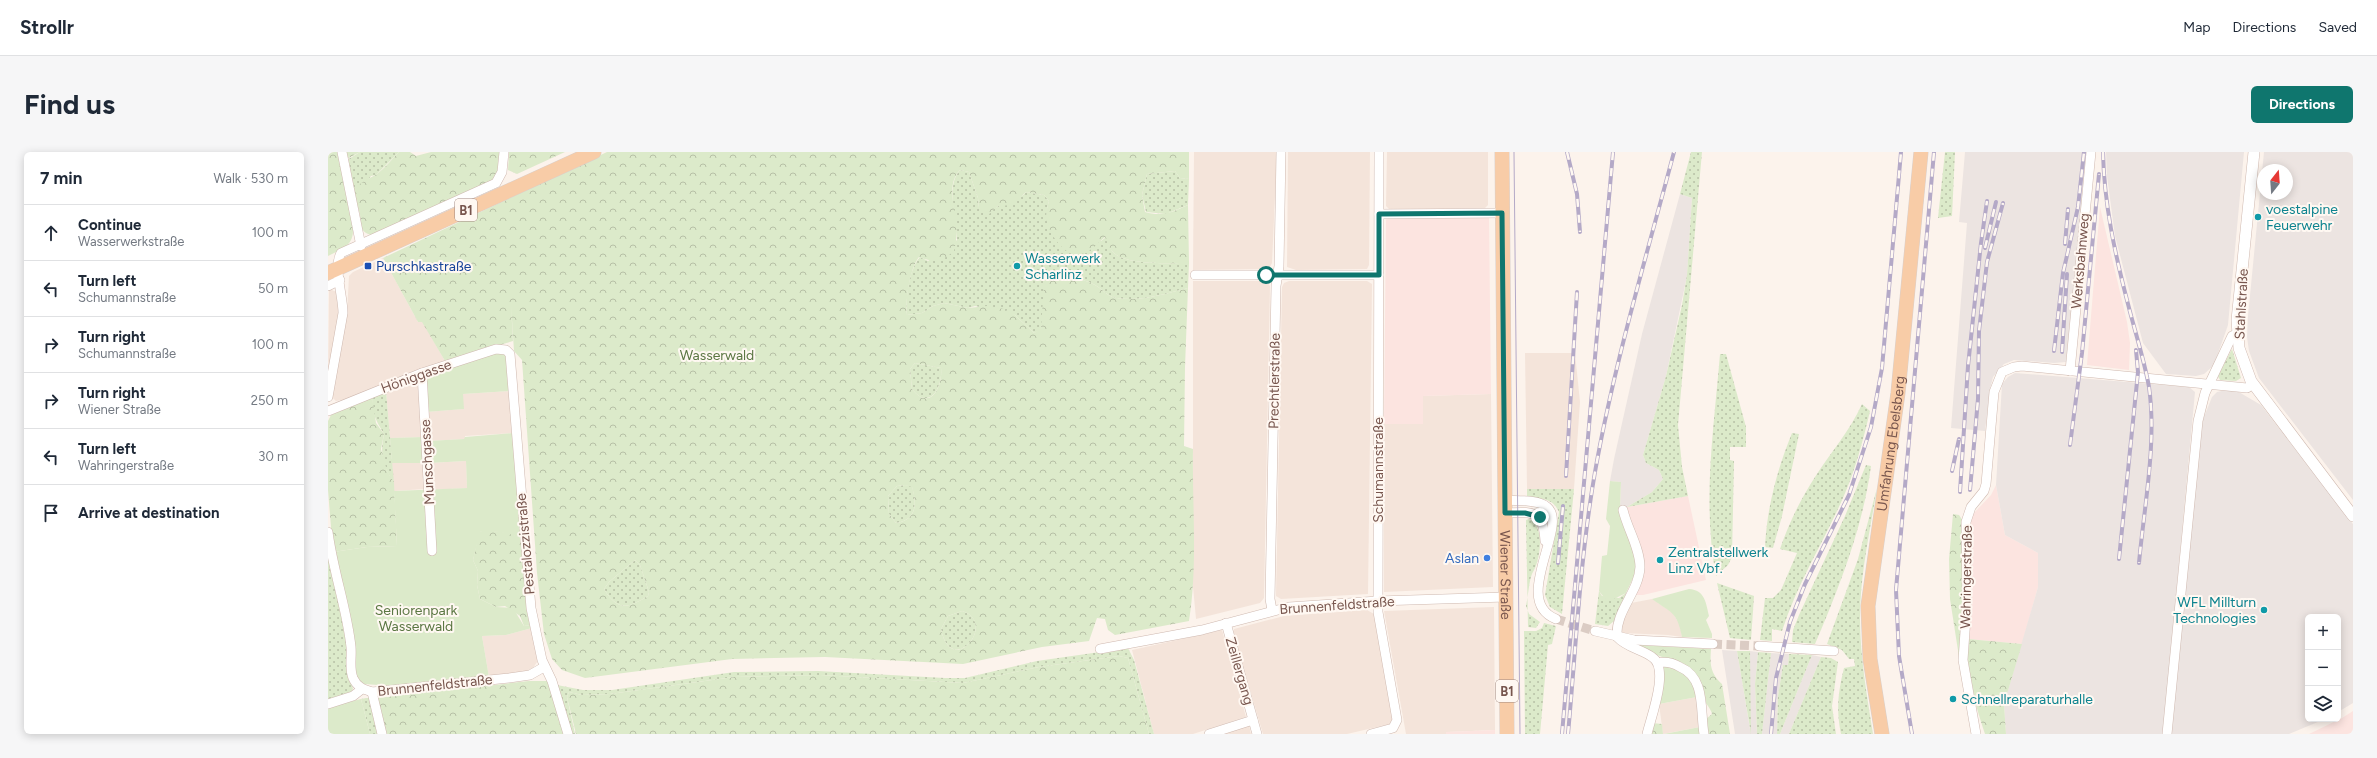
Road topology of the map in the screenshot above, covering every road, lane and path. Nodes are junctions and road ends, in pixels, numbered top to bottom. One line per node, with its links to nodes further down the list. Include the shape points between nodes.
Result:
1 (342, 152): 12 (street)
2 (504, 152): 12 (street, via 500,178 490,186)
3 (594, 152): 13 (main road, B1)
4 (1281, 152): 15 (street, Prechtlerstraße)
5 (1379, 152): 11 (street, Schumannstraße)
6 (1502, 152): 10 (main road, Wiener Straße / B1)
7 (1921, 152): 57 (main road, Umfahrung Ebelsberg, via 1898,393 1868,606 1870,659)
8 (2091, 152): 20 (street, Werksbahnweg)
9 (2254, 152): 18 (street, Stahlstraße)
10 (1502, 213): 11 (street); 26 (main road, Wiener Straße / B1)
11 (1379, 214): 16 (street, Schumannstraße)
12 (361, 246): 13 (street, via 341,253)
13 (335, 274): 17 (street); 24 (street, via 343,313)
14 (1195, 275): 15 (street)
15 (1277, 275): 16 (street); 34 (street, Prechtlerstraße)
16 (1379, 275): 33 (street, Schumannstraße)
17 (328, 286)
18 (2237, 334): 22 (street, via 2232,336); 23 (street, Stahlstraße, via 2241,360)
19 (506, 350): 21 (street, Höniggasse, via 496,349); 44 (street, Pestalozzistraße, via 511,360 527,575 534,626)
20 (2070, 371): 22 (street, Wahringerstraße); 58 (street, Wahringerstraße, via 2014,367 2002,372 1996,384 1986,484 1984,492 1971,507 1966,522 1967,604 1963,655)
21 (422, 373): 25 (street, Höniggasse); 31 (street, Munschgasse)
22 (2210, 384): 23 (street, Wahringerstraße, via 2247,388); 59 (street, via 2201,405 2195,444)
23 (2253, 384): 28 (street, Stahlstraße)
24 (328, 397)
25 (328, 411)
26 (1505, 507): 30 (street, via 1540,517); 30 (street, via 1538,503 1548,508 1552,516); 32 (main road, Wiener Straße / B1)
27 (1623, 510): 38 (street, via 1640,567 1618,622)
28 (2353, 516)
29 (328, 532): 45 (street, via 351,647 351,670 357,685)
30 (1546, 549): 35 (street, via 1538,598 1546,614)
31 (432, 550)
32 (1506, 597): 33 (street, Brunnenfeldstraße); 54 (main road, Wiener Straße / B1)
33 (1378, 601): 34 (street, Brunnenfeldstraße); 53 (street, Schumannstraße, via 1397,711 1396,724 1387,730)
34 (1272, 610): 36 (street, Brunnenfeldstraße)
35 (1556, 619)
36 (1226, 623): 41 (street, Brunnenfeldstraße, via 1169,637); 48 (street, Zeillergang)
37 (1595, 632): 38 (street)
38 (1617, 637): 39 (street); 43 (street, via 1629,647 1653,657)
39 (1713, 644)
40 (1759, 646): 42 (street)
41 (1100, 649)
42 (1834, 651)
43 (1658, 662): 55 (street, via 1660,680); 56 (street, via 1675,665 1693,675 1700,691)
44 (544, 667): 46 (street, Brunnenfeldstraße, via 530,675); 50 (street, Pestalozzistraße, via 552,682)
45 (362, 689): 46 (street, Brunnenfeldstraße); 47 (street, Brunnenfeldstraße, via 353,696)
46 (372, 692): 49 (street)
47 (328, 704)
48 (1253, 720): 51 (street, Zeillergang); 52 (street, Zeillergang)
49 (382, 734)
50 (568, 734)
51 (1209, 734)
52 (1257, 734)
53 (1371, 734)
54 (1507, 734)
55 (1647, 734)
56 (1704, 734)
57 (1882, 734)
58 (1976, 734)
59 (2168, 734)

